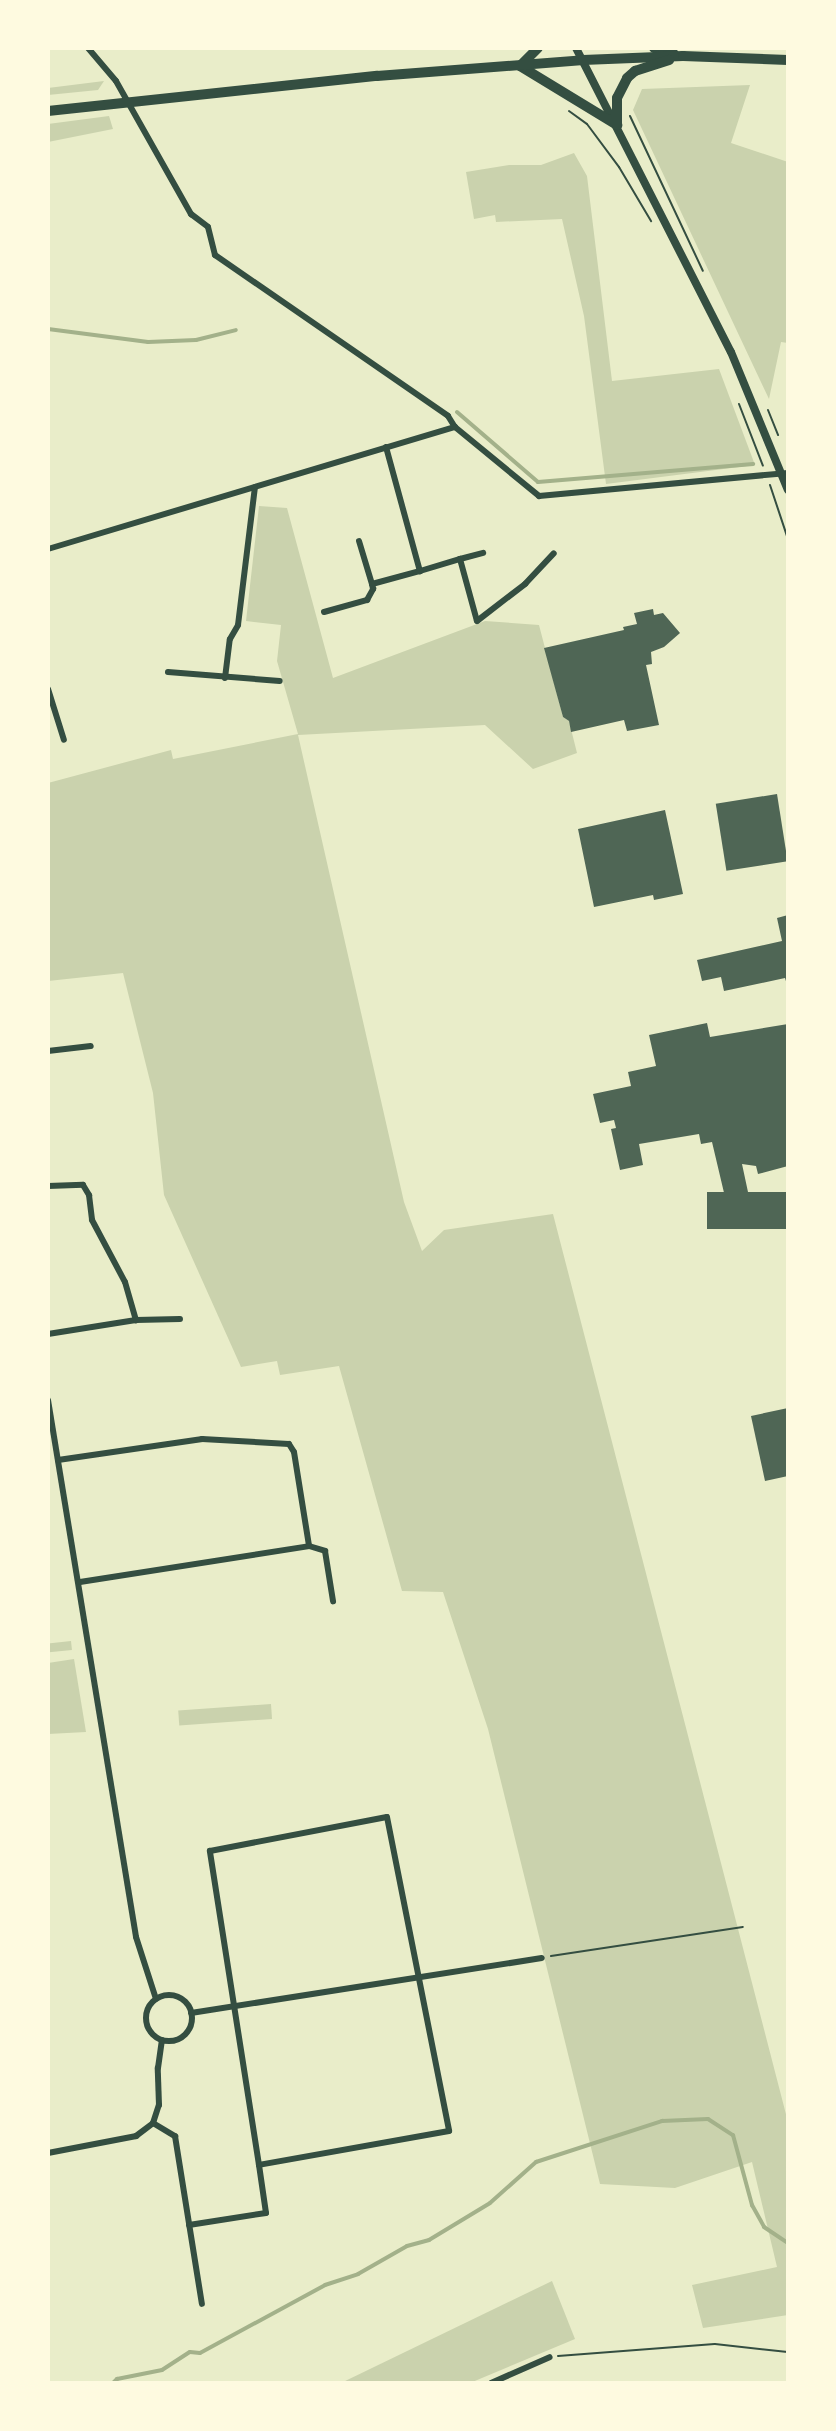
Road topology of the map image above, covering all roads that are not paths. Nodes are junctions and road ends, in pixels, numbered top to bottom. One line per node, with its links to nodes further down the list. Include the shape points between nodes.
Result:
1 (88, 48): 11 (street, via 116,81 190,214 208,227 215,255 447,416)
2 (538, 48): 8 (main road)
3 (576, 48): 6 (street)
4 (654, 48): 5 (main road)
5 (682, 56): 6 (main road); 7 (main road); 10 (main road, via 635,71 627,78 617,98)
6 (583, 60): 8 (main road); 10 (street)
7 (788, 60)
8 (520, 66): 9 (main road); 10 (main road)
9 (48, 111)
10 (617, 124): 13 (street, via 731,352)
11 (454, 428): 12 (street); 13 (street, via 539,496)
12 (386, 447): 14 (street); 21 (street)
13 (786, 473): 15 (street)
14 (255, 487): 17 (street); 25 (street, via 238,625 230,639)
15 (788, 490)
16 (359, 541): 22 (street)
17 (48, 549)
18 (483, 553): 20 (street)
19 (554, 553): 20 (street, via 525,584 477,621)
20 (460, 559): 21 (street)
21 (420, 571): 22 (street)
22 (372, 584): 23 (street, via 367,600)
23 (324, 612)
24 (168, 672): 25 (street)
25 (225, 678): 26 (street)
26 (280, 681)
27 (48, 689): 28 (street)
28 (64, 740)
29 (91, 1046): 30 (street)
30 (48, 1051)
31 (48, 1186): 33 (street, via 83,1185 89,1195 92,1220 125,1282)
32 (180, 1319): 33 (street)
33 (136, 1320): 34 (street)
34 (48, 1334)
35 (48, 1400): 36 (street)
36 (58, 1460): 37 (street, via 202,1439 289,1444 294,1452); 38 (street)
37 (309, 1546): 38 (street); 39 (street, via 325,1551)
38 (80, 1582): 42 (street, via 136,1937)
39 (333, 1601)
40 (542, 1958): 41 (street)
41 (422, 1977): 43 (street); 43 (street, via 387,1817 210,1851); 48 (street, via 449,2131)
42 (156, 1999): 44 (street, via 178,1997); 45 (street, via 146,2017 150,2031)
43 (233, 2007): 44 (street); 48 (street)
44 (191, 2013): 45 (street, via 184,2035)
45 (162, 2040): 46 (street, via 159,2105)
46 (153, 2123): 47 (street, via 136,2136); 49 (street, via 175,2136)
47 (48, 2153)
48 (259, 2165): 49 (street, via 266,2213)
49 (189, 2225): 50 (street)
50 (202, 2304)
51 (550, 2357): 52 (street)
52 (491, 2383)

